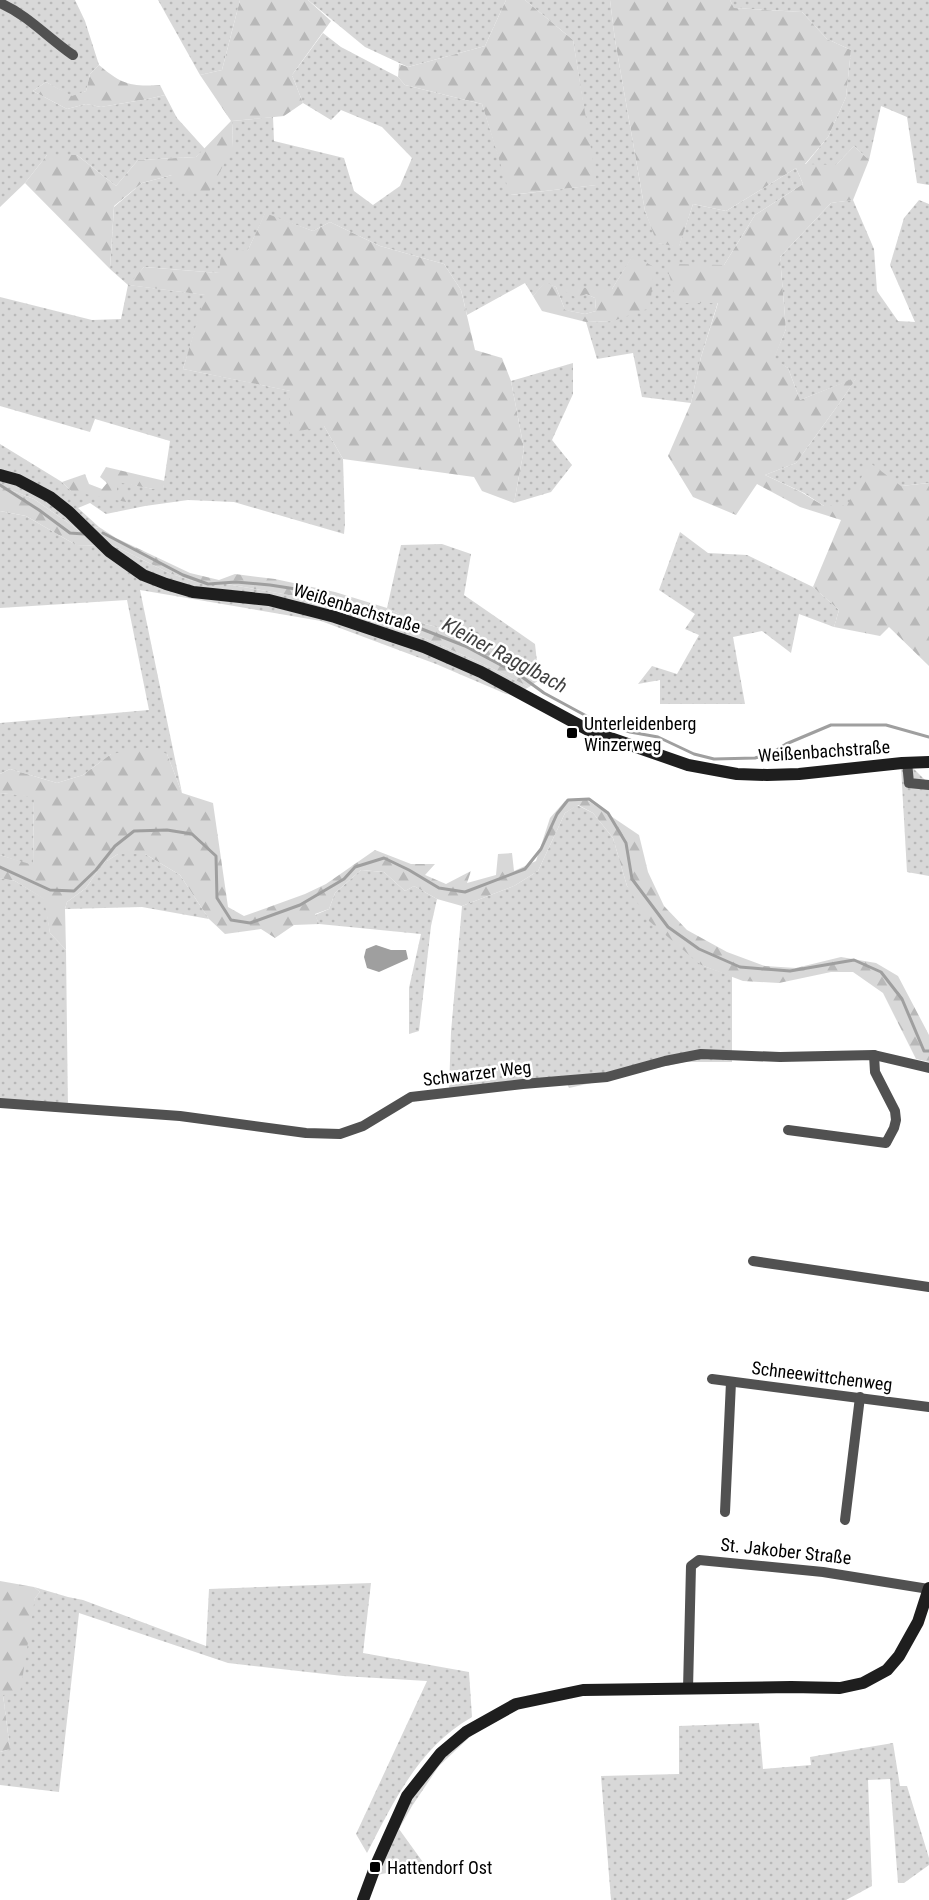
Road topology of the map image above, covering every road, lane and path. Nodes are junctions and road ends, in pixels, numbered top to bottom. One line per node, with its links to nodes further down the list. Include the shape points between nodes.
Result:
1 (0, 3): 2 (street, via 26,17)
2 (73, 55)
3 (0, 476): 4 (main road, Weißenbachstraße, via 18,480 50,497 109,551 151,578 193,592 269,600 424,647 481,672 590,731 688,765 766,775)
4 (907, 762): 5 (main road, Weißenbachstraße); 6 (street, via 909,783)
5 (929, 762)
6 (929, 785)
7 (874, 1055): 8 (street, Schwarzer Weg); 9 (street, Schwarzer Weg, via 780,1058 701,1054 608,1077 411,1097 363,1126 340,1134); 10 (street, via 875,1072 895,1111 894,1128 886,1143)
8 (929, 1068)
9 (0, 1102)
10 (788, 1130)
11 (753, 1261): 12 (street)
12 (929, 1287)
13 (712, 1379): 14 (street, Schneewittchenweg)
14 (731, 1382): 15 (street, Schneewittchenweg); 17 (street)
15 (860, 1397): 16 (street, Schneewittchenweg); 18 (street)
16 (929, 1407)
17 (725, 1512)
18 (845, 1520)
19 (929, 1589): 20 (main road, St. Jakober Straße, via 918,1622 899,1656 887,1670 863,1683 840,1688); 20 (street, St. Jakober Straße, via 699,1560 692,1566)
20 (688, 1689): 21 (main road, St. Jakober Straße, via 583,1690 551,1696 516,1704 466,1732 441,1753 407,1796)
21 (363, 1900)

